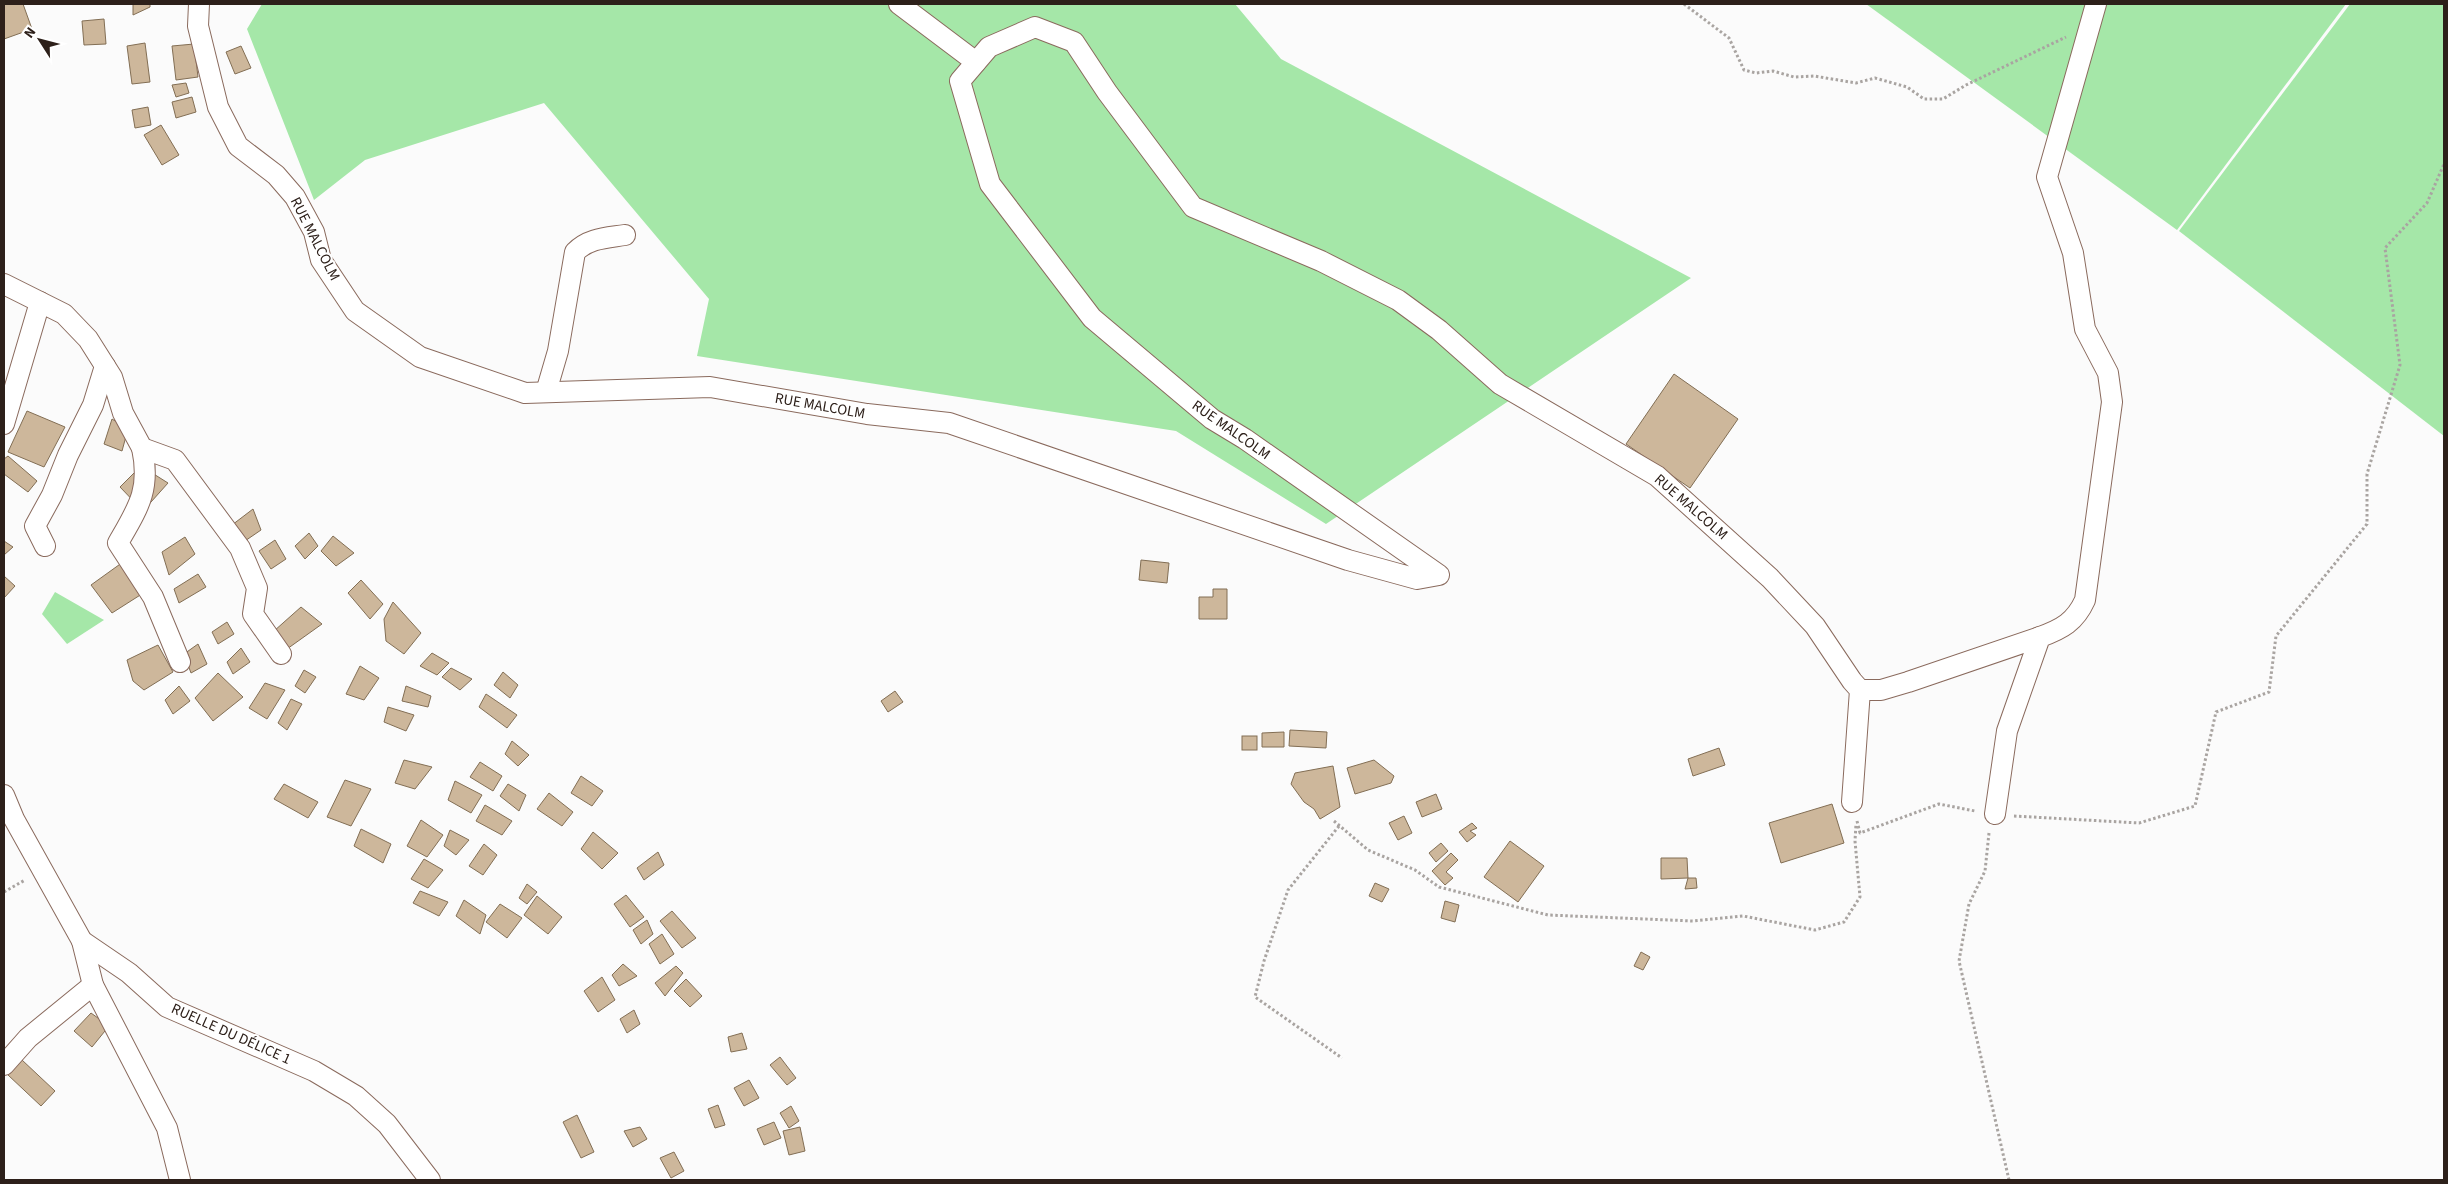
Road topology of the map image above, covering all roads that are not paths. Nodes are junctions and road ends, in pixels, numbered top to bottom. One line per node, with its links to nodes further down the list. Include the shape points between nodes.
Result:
1 (199, 4): 9 (street, RUE MALCOLM, via 198,26 218,107 238,146 276,175 295,197 314,232 321,260 355,311 420,357 526,393)
2 (899, 4): 4 (street)
3 (2096, 4): 13 (street, via 2047,177 2073,253 2085,329 2108,373 2112,402 2085,600 2064,628)
4 (976, 62): 9 (street, RUE MALCOLM, via 960,82 990,184 1092,318 1212,419 1439,575 1417,579 1348,560 949,423 867,414 710,387); 16 (street, RUE MALCOLM, via 988,47 1036,27 1074,42 1112,100 1192,207 1321,261 1398,300 1439,330 1500,384 1657,476 1770,578 1815,626)
5 (625, 235): 9 (street, via 583,244 575,252 558,351)
6 (4, 284): 7 (street)
7 (40, 302): 8 (street, via 64,314 88,339); 10 (street)
8 (105, 366): 11 (street, via 112,377 123,413); 12 (street, via 93,405 35,526)
9 (546, 392)
10 (4, 424)
11 (142, 448): 14 (street, via 175,460 240,548 257,588 253,614); 15 (street, via 146,468 142,501 118,543 153,597)
12 (44, 546)
13 (2040, 638): 16 (street, via 1881,690); 19 (street, via 2007,731)
14 (281, 654)
15 (180, 662)
16 (1860, 690): 18 (street)
17 (4, 795): 20 (street, RUELLE DU DÉLICE 1)
18 (1854, 812)
19 (1995, 814)
20 (82, 941): 21 (street); 24 (street, RUELLE DU DÉLICE 1, via 129,973 168,1007 314,1071 356,1096 387,1124)
21 (93, 985): 22 (street, via 28,1038); 23 (street, via 167,1128)
22 (4, 1065)
23 (180, 1180)
24 (430, 1180)

